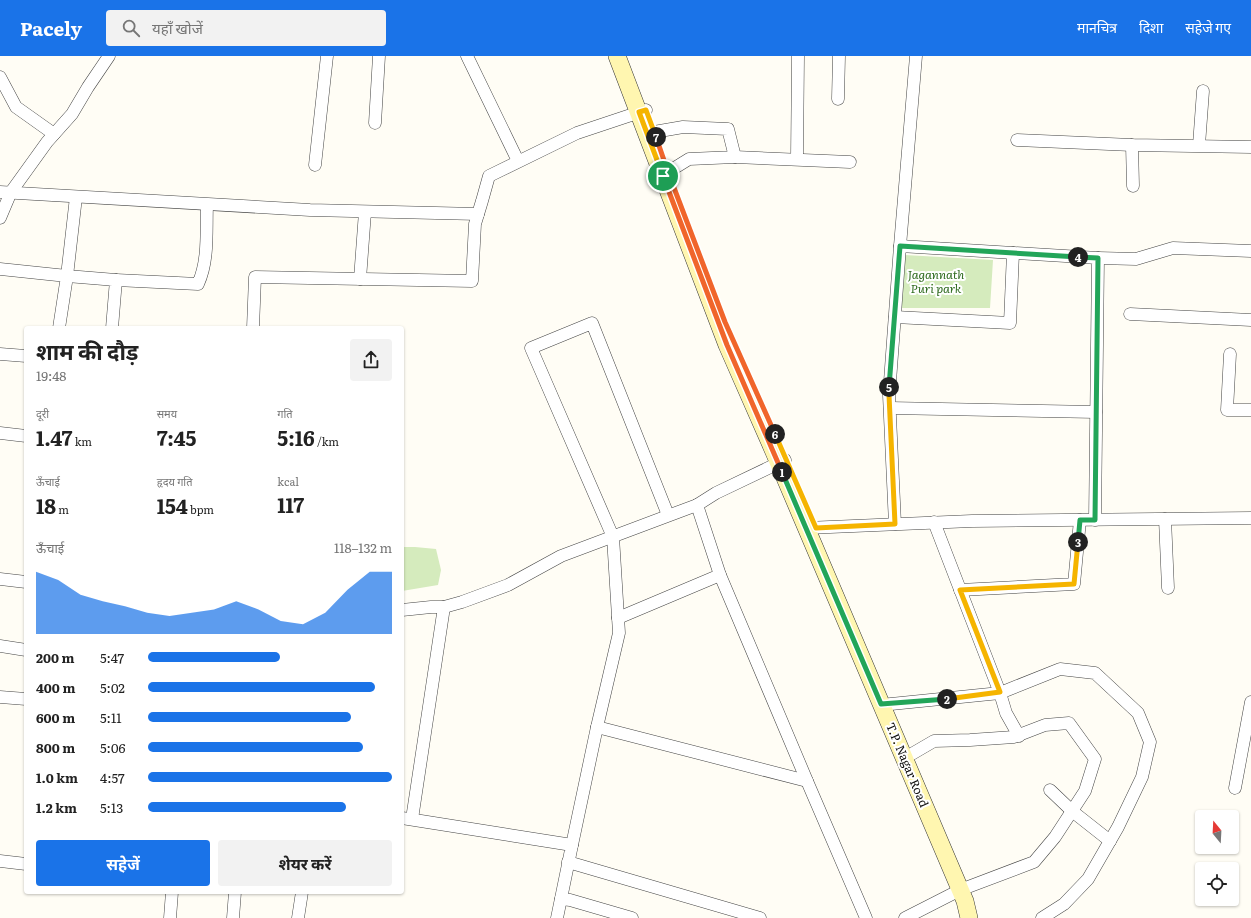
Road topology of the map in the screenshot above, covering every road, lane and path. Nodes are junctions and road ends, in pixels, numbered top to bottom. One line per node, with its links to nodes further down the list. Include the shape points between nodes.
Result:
1 (109, 56): 16 (street, via 72,114)
2 (327, 56): 25 (street)
3 (379, 56): 14 (street)
4 (467, 56): 23 (street)
5 (617, 56): 13 (main road, T.P. Nagar Road)
6 (625, 56): 13 (main road)
7 (798, 56): 22 (street)
8 (839, 56): 12 (street)
9 (916, 56): 34 (street)
10 (0, 77): 16 (street, via 16,107)
11 (1203, 91): 19 (street)
12 (838, 99)
13 (642, 111): 15 (main road); 23 (street, via 577,133); 56 (main road, T.P. Nagar Road, via 727,345)
14 (375, 123)
15 (654, 132): 21 (street, via 683,127 728,129); 26 (main road)
16 (54, 134): 28 (street)
17 (1018, 140): 18 (street)
18 (1132, 145): 19 (street); 27 (street)
19 (1199, 146): 20 (street)
20 (1251, 146)
21 (735, 157): 22 (street); 26 (street, via 689,158)
22 (797, 160): 24 (street)
23 (518, 161): 32 (street, via 489,176)
24 (850, 162)
25 (315, 165)
26 (668, 172): 56 (main road, via 725,322)
27 (1133, 186)
28 (5, 192): 29 (street); 33 (street)
29 (76, 197): 30 (street); 39 (street)
30 (207, 205): 31 (street); 41 (street, via 203,274 198,284)
31 (365, 212): 32 (street); 40 (street)
32 (478, 214): 40 (street, via 475,224 472,281)
33 (0, 218)
34 (900, 246): 36 (street); 43 (street)
35 (1251, 251): 37 (street, via 1173,248 1136,259)
36 (1013, 253): 37 (street); 43 (street, via 1010,323)
37 (1098, 258): 53 (street)
38 (0, 269): 39 (street)
39 (67, 276): 41 (street); 45 (street)
40 (360, 279): 47 (street, via 255,277)
41 (116, 280): 46 (street)
42 (1130, 314): 44 (street)
43 (895, 317): 51 (street)
44 (1251, 320)
45 (59, 326)
46 (112, 326)
47 (253, 326)
48 (0, 354): 50 (street)
49 (1230, 354): 52 (street, via 1227,410)
50 (24, 356)
51 (890, 408): 53 (street); 64 (street)
52 (1251, 410)
53 (1096, 412): 62 (street)
54 (0, 433): 55 (street)
55 (24, 436)
56 (782, 461): 57 (street); 65 (main road, T.P. Nagar Road)
57 (697, 505): 58 (street); 67 (street)
58 (668, 515): 66 (street); 66 (street, via 592,323 531,348)
59 (1251, 518): 60 (street)
60 (1165, 519): 62 (street); 70 (street)
61 (1080, 520): 62 (street); 63 (street); 71 (street, via 1074,584)
62 (1095, 520)
63 (934, 522): 64 (street); 71 (street)
64 (895, 524): 65 (street)
65 (811, 528): 81 (main road, T.P. Nagar Road)
66 (612, 537): 72 (street, via 561,556 508,585); 74 (street)
67 (720, 575): 74 (street); 85 (street)
68 (0, 579): 69 (street)
69 (24, 582)
70 (1168, 588)
71 (960, 590): 77 (street)
72 (444, 607): 73 (street); 89 (street)
73 (404, 610)
74 (618, 618): 82 (street, via 619,633)
75 (0, 646): 76 (street)
76 (24, 650)
77 (1000, 692): 81 (street); 83 (street, via 1006,713); 90 (street, via 1060,669 1095,673 1138,713 1150,742 1142,777)
78 (0, 697): 79 (street)
79 (24, 699)
80 (1251, 702): 86 (street)
81 (885, 704): 84 (main road); 95 (main road, T.P. Nagar Road)
82 (597, 727): 85 (street); 91 (street)
83 (1019, 736): 84 (street, via 934,741); 88 (street, via 1045,725 1069,723 1095,758 1085,791)
84 (910, 755): 95 (main road)
85 (807, 781): 106 (street)
86 (1235, 788)
87 (1050, 790): 88 (street)
88 (1072, 811): 90 (street); 95 (street, via 1034,862)
89 (407, 819): 91 (street)
90 (1110, 841): 110 (street, via 1088,879 1064,904)
91 (572, 845): 93 (street)
92 (0, 861): 94 (street)
93 (568, 862): 99 (street); 105 (street)
94 (24, 864)
95 (963, 889): 107 (street); 108 (main road, T.P. Nagar Road); 109 (main road)
96 (172, 894): 100 (street)
97 (235, 894): 101 (street)
98 (302, 894): 102 (street)
99 (561, 899): 103 (street); 104 (street)
100 (170, 918)
101 (233, 918)
102 (298, 918)
103 (557, 918)
104 (632, 918)
105 (760, 918)
106 (866, 918)
107 (905, 918)
108 (969, 918)
109 (977, 918)
110 (1042, 918)

